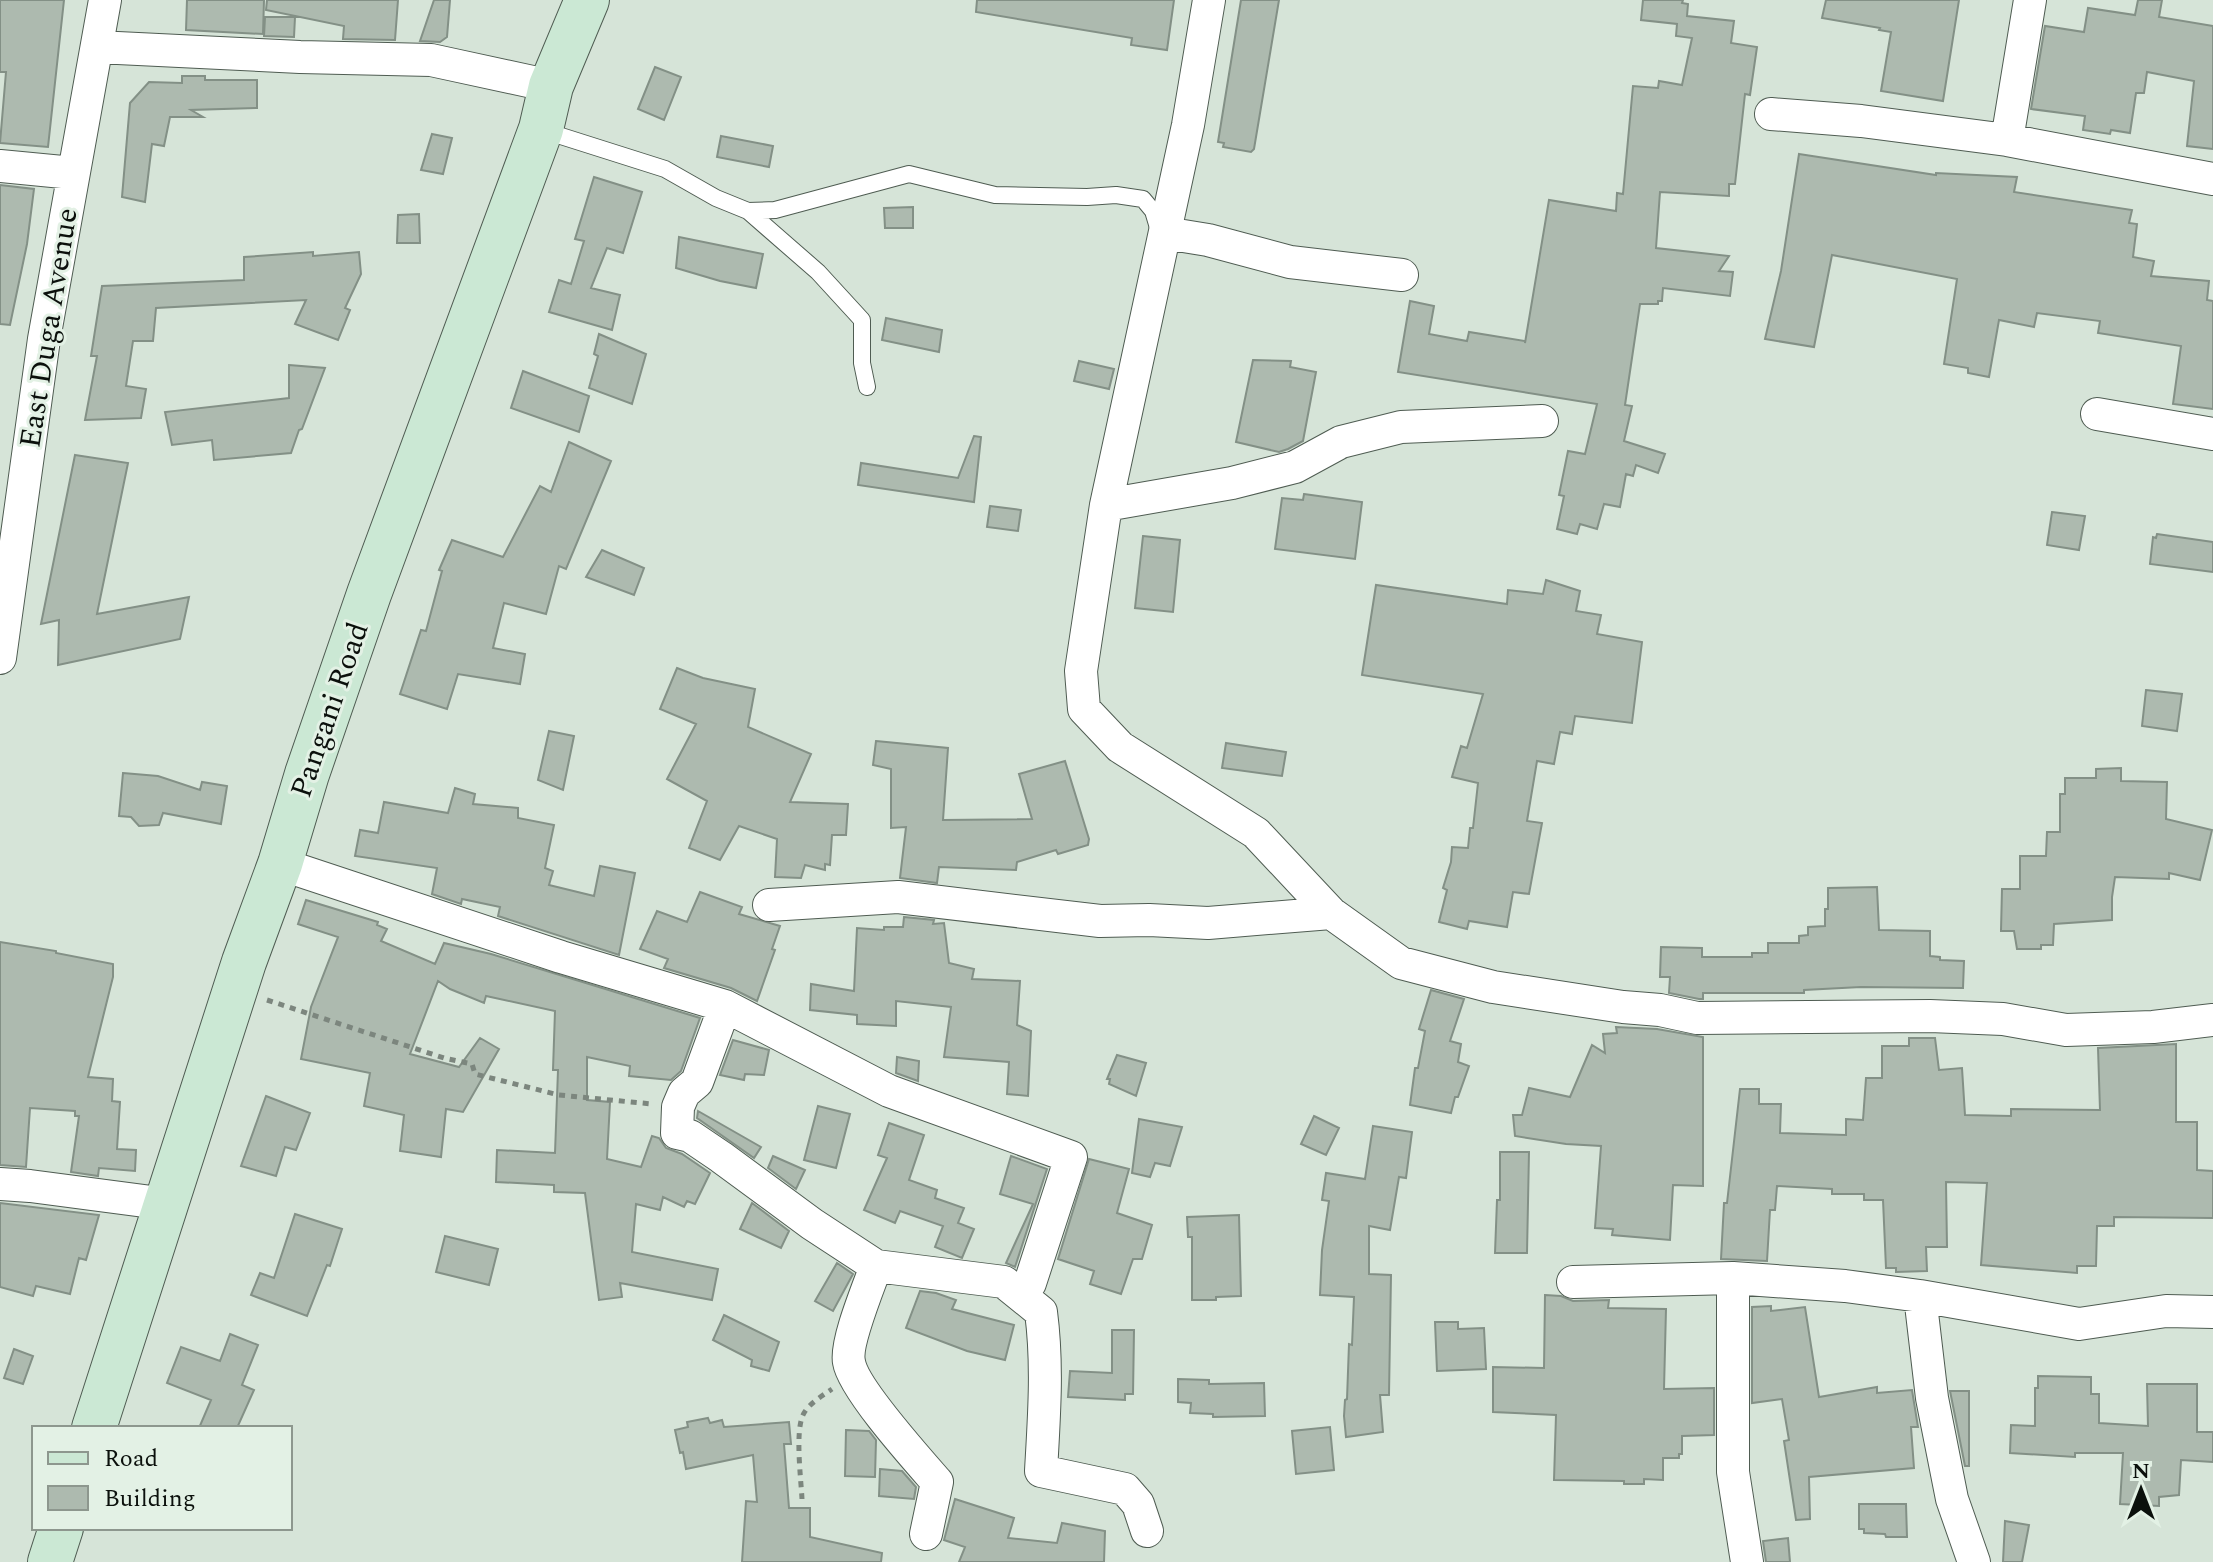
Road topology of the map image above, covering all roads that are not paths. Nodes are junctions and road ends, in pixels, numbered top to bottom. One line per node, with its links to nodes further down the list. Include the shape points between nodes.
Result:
1 (105, 0): 5 (street, East Duga Avenue)
2 (587, 0): 6 (main road, Pangani Road)
3 (1209, 0): 14 (street)
4 (2030, 0): 9 (street)
5 (97, 47): 6 (street, via 431,60); 11 (street, East Duga Avenue)
6 (551, 86): 8 (main road, Pangani Road)
7 (1771, 114): 9 (street)
8 (541, 129): 13 (lane, via 665,169); 22 (main road, Pangani Road, via 369,594)
9 (2007, 140): 12 (street)
10 (0, 166): 11 (street)
11 (73, 173): 21 (street, East Duga Avenue)
12 (2213, 179)
13 (748, 211): 14 (lane, via 775,210 909,174 995,195 1143,199); 16 (lane, via 818,272 862,320)
14 (1165, 233): 15 (street, via 1290,262); 20 (street)
15 (1402, 275)
16 (867, 387)
17 (2097, 414): 19 (street)
18 (1542, 421): 20 (street, via 1401,427 1341,442 1295,467)
19 (2213, 434)
20 (1106, 505): 24 (street, via 1081,671 1084,709 1120,747 1256,833)
21 (0, 658)
22 (280, 864): 25 (street); 28 (main road, Pangani Road)
23 (769, 905): 24 (street, via 898,897 1100,921 1208,923)
24 (1331, 913): 26 (street, via 1401,963 1493,987 1697,1018 1930,1016 2003,1019 2066,1030)
25 (725, 1006): 29 (street, via 697,1082 678,1107 677,1133 711,1150); 32 (street, via 889,1091 1071,1157)
26 (2213, 1020)
27 (0, 1184): 28 (street)
28 (167, 1204): 35 (main road, Pangani Road)
29 (876, 1266): 32 (street, via 1004,1282); 38 (street, via 848,1362 865,1393 937,1482)
30 (1733, 1278): 31 (street); 33 (street); 40 (street, via 1733,1472)
31 (1573, 1282)
32 (1022, 1296): 37 (street, via 1041,1312 1045,1340 1041,1471 1125,1489 1138,1504)
33 (1920, 1296): 34 (street, via 2079,1324 2166,1311); 41 (street, via 1932,1398 1952,1499)
34 (2213, 1312)
35 (95, 1426)
36 (60, 1530): 39 (main road)
37 (1147, 1531)
38 (926, 1534)
39 (50, 1562)
40 (1747, 1562)
41 (1974, 1562)

